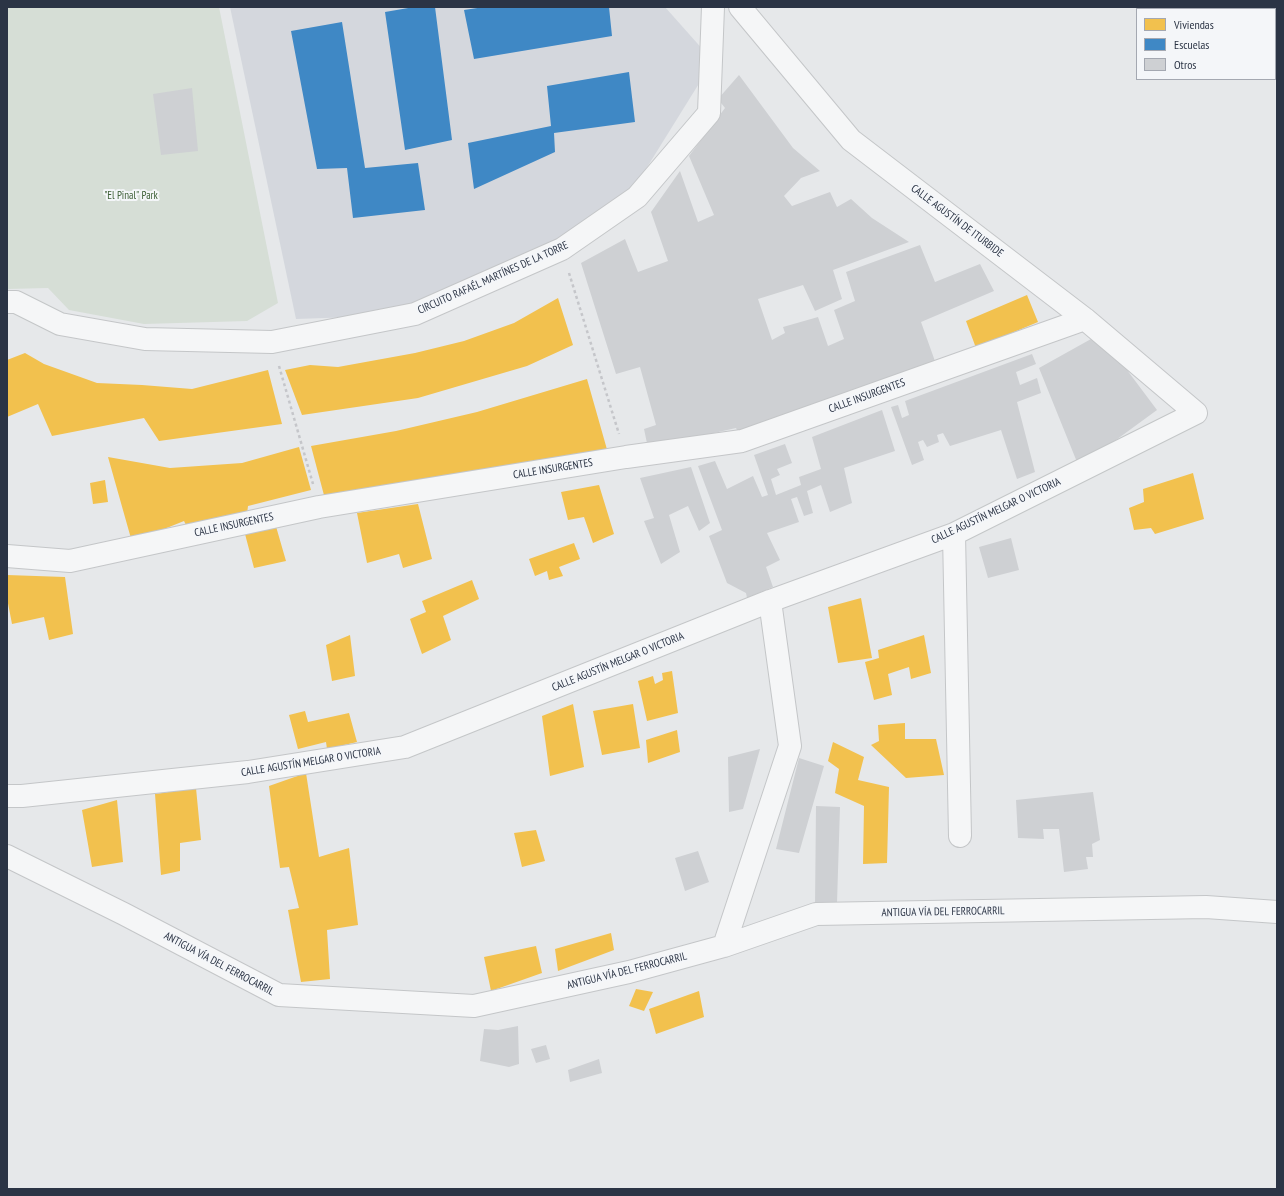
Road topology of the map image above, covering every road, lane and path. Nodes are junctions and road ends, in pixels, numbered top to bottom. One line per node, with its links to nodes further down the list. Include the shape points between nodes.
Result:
1 (713, 7): 3 (street, CIRCUITO RAFAÉL MARTÍNES DE LA TORRE, via 709,112 637,197)
2 (740, 7): 5 (street, CALLE AGUSTÍN DE ITURBIDE, via 851,140)
3 (562, 249): 6 (street, CIRCUITO RAFAÉL MARTÍNES DE LA TORRE, via 415,314); 8 (path)
4 (7, 302): 6 (street, CIRCUITO RAFAÉL MARTÍNES DE LA TORRE, via 16,302 60,324 145,339)
5 (1085, 319): 7 (street, CALLE AGUSTÍN DE ITURBIDE); 8 (street, CALLE INSURGENTES, via 742,441)
6 (272, 342): 9 (path)
7 (1196, 413): 10 (street, CALLE AGUSTÍN MELGAR O VICTORIA)
8 (626, 457): 9 (street, CALLE INSURGENTES)
9 (319, 507): 11 (street, CALLE INSURGENTES, via 70,561)
10 (954, 534): 12 (street, CALLE AGUSTÍN MELGAR O VICTORIA); 14 (street)
11 (7, 556)
12 (770, 602): 13 (street, CALLE AGUSTÍN MELGAR O VICTORIA, via 404,747 248,772); 17 (street, via 790,746)
13 (7, 796)
14 (960, 836)
15 (7, 856): 17 (street, ANTIGUA VÍA DEL FERROCARRIL, via 279,995 474,1006 629,972)
16 (1277, 912): 17 (street, ANTIGUA VÍA DEL FERROCARRIL, via 1206,907 816,914)
17 (724, 946)

